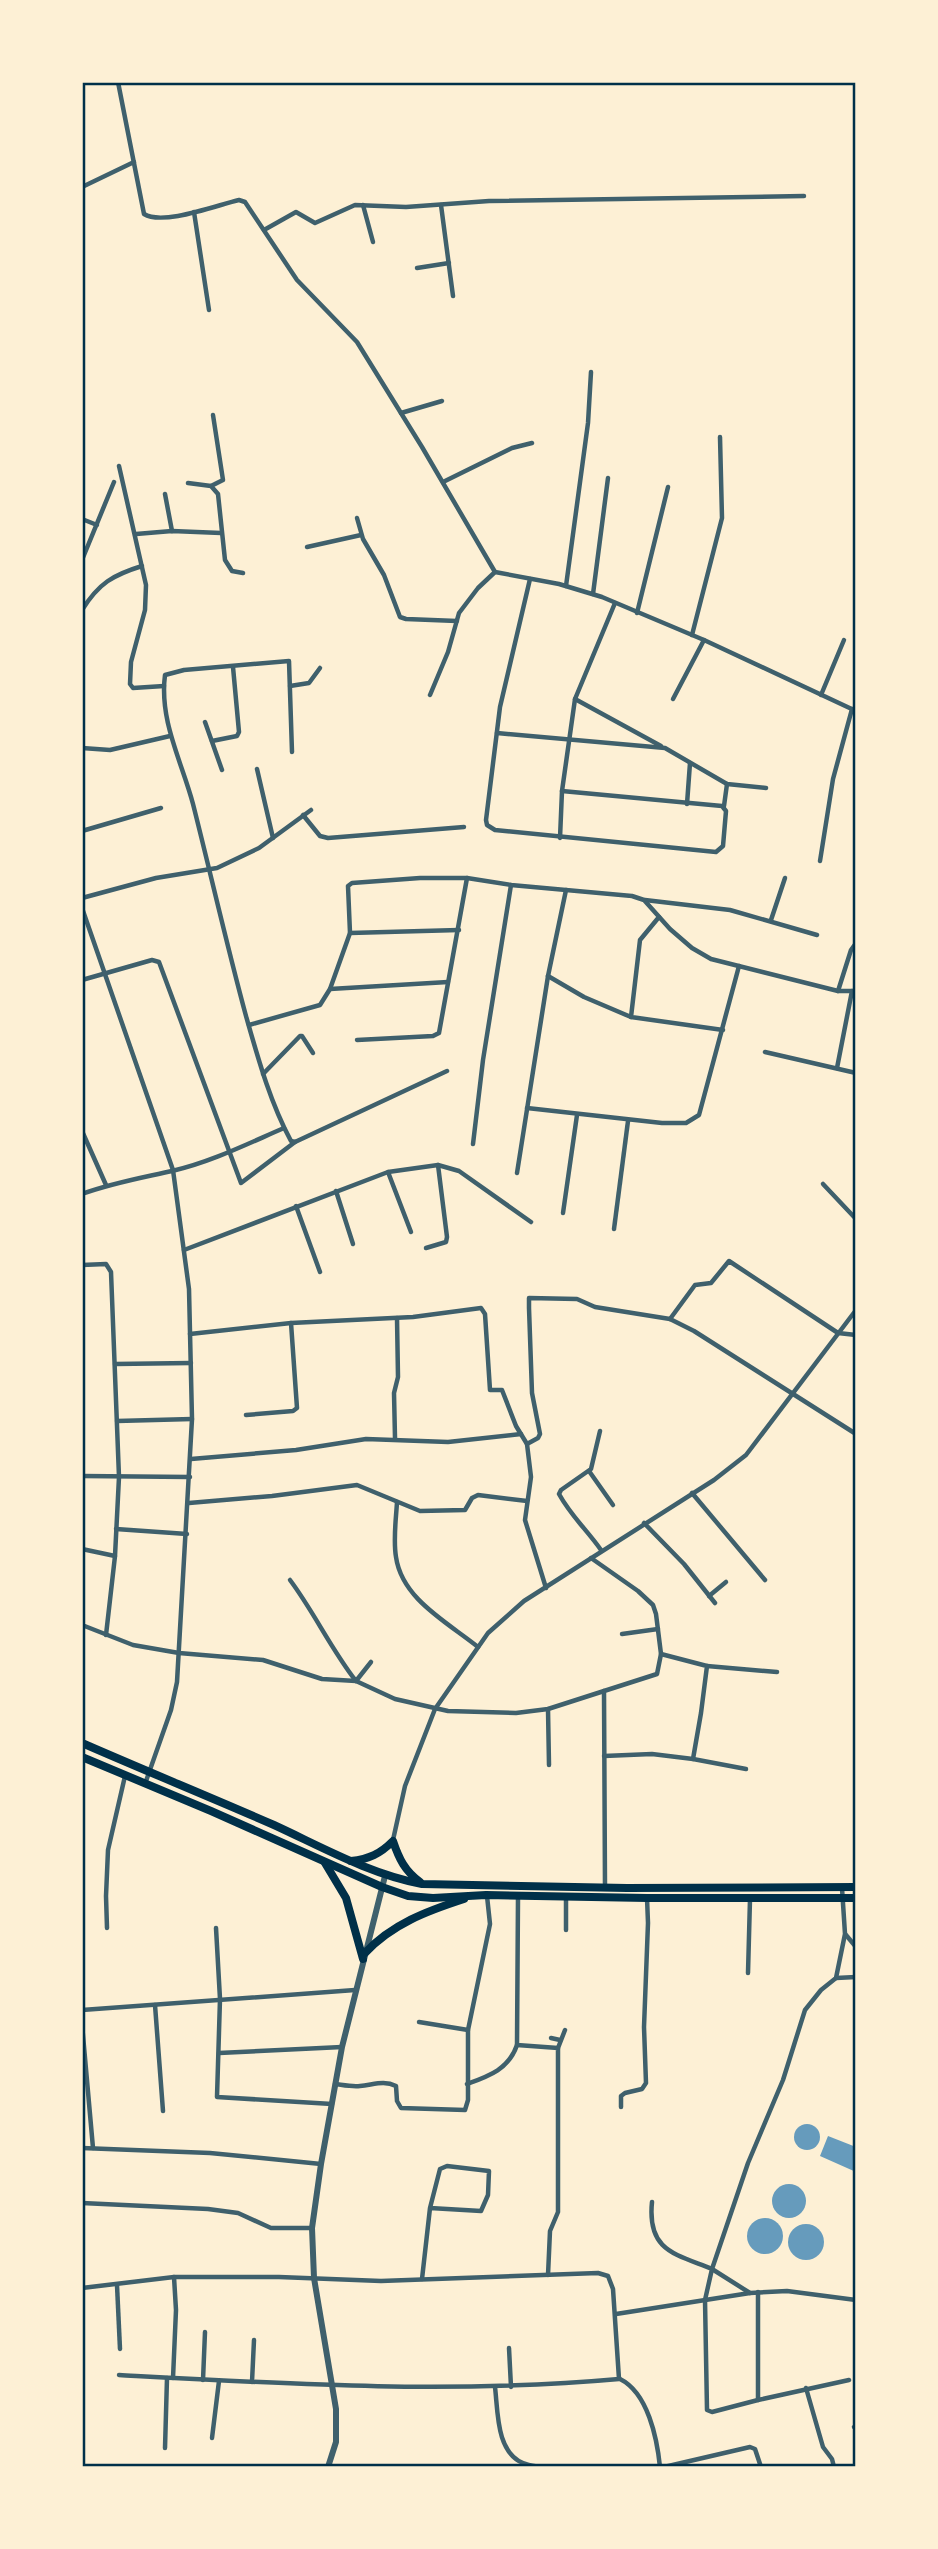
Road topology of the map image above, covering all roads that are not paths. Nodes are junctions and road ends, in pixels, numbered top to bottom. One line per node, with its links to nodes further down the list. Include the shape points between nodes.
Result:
1 (118, 82): 2 (street)
2 (134, 162): 3 (street); 7 (street, via 145,215)
3 (82, 187)
4 (804, 196): 6 (street)
5 (363, 205): 6 (street); 8 (street, via 351,205 315,223 297,212); 9 (street)
6 (441, 205): 10 (street)
7 (194, 212): 8 (street, via 242,200); 13 (street)
8 (264, 230): 16 (street, via 297,281 356,342)
9 (373, 242)
10 (449, 263): 11 (street); 12 (street)
11 (417, 268)
12 (453, 296)
13 (209, 310)
14 (592, 372): 41 (street)
15 (442, 401): 16 (street)
16 (401, 413): 23 (street)
17 (213, 415): 25 (street, via 223,480)
18 (720, 437): 47 (street, via 722,518)
19 (532, 443): 23 (street)
20 (119, 467): 33 (street)
21 (608, 478): 42 (street)
22 (114, 482): 30 (street)
23 (443, 482): 38 (street)
24 (188, 483): 25 (street)
25 (211, 486): 32 (street, via 218,494)
26 (668, 487): 45 (street)
27 (165, 494): 31 (street)
28 (357, 518): 34 (street)
29 (82, 519): 30 (street)
30 (97, 525): 36 (street)
31 (172, 531): 32 (street); 33 (street)
32 (221, 533): 39 (street, via 225,560 232,571)
33 (136, 534): 37 (street)
34 (361, 535): 35 (street); 46 (street, via 384,575 400,617)
35 (307, 547)
36 (82, 560)
37 (142, 566): 44 (street, via 110,578); 52 (street, via 145,610 130,684 133,688)
38 (495, 572): 40 (street); 46 (street, via 463,606)
39 (243, 573)
40 (530, 579): 41 (street); 60 (street)
41 (566, 586): 42 (street)
42 (593, 594): 43 (street)
43 (615, 603): 45 (street); 56 (street)
44 (82, 610)
45 (636, 613): 47 (street)
46 (457, 621): 54 (street)
47 (692, 635): 48 (street)
48 (704, 640): 55 (street); 57 (street)
49 (844, 640): 55 (street)
50 (233, 667): 52 (street, via 170,672 164,675); 53 (street, via 287,661); 62 (street, via 239,732)
51 (320, 668): 53 (street, via 309,683)
52 (164, 686): 61 (street)
53 (290, 686): 66 (street)
54 (430, 695)
55 (821, 695): 58 (street)
56 (575, 699): 63 (street); 65 (street)
57 (673, 699)
58 (854, 710): 82 (street, via 833,779)
59 (205, 722): 62 (street)
60 (497, 733): 63 (street); 81 (street, via 487,825 495,830)
61 (170, 736): 64 (street, via 110,750); 83 (street)
62 (212, 741): 69 (street)
63 (568, 741): 65 (street); 72 (street)
64 (82, 748)
65 (665, 748): 67 (street)
66 (292, 752)
67 (690, 763): 70 (street); 73 (street)
68 (257, 769): 80 (street)
69 (222, 770)
70 (727, 784): 71 (street); 74 (street)
71 (766, 788)
72 (562, 791): 73 (street); 81 (street)
73 (687, 804): 74 (street)
74 (724, 806): 81 (street, via 723,846 716,852)
75 (161, 808): 79 (street)
76 (312, 810): 77 (street)
77 (303, 815): 78 (street, via 328,838); 80 (street)
78 (464, 828)
79 (82, 831)
80 (272, 838): 83 (street, via 250,853)
81 (560, 838)
82 (820, 861)
83 (208, 870): 88 (street); 106 (street)
84 (785, 877): 92 (street)
85 (467, 878): 86 (street); 93 (street); 94 (street, via 352,883 348,886)
86 (511, 885): 87 (street); 121 (street)
87 (566, 890): 89 (street); 99 (street)
88 (82, 898)
89 (644, 900): 91 (street); 92 (street, via 730,909)
90 (82, 908): 98 (street)
91 (659, 917): 97 (street, via 692,948); 105 (street, via 640,940)
92 (771, 920): 95 (street)
93 (459, 930): 94 (street); 101 (street)
94 (350, 933): 102 (street)
95 (817, 935)
96 (856, 943): 103 (street)
97 (739, 966): 103 (street); 107 (street)
98 (104, 972): 100 (street); 122 (street, via 155,960 161,963); 124 (street)
99 (548, 976): 105 (street); 115 (street)
100 (82, 980)
101 (448, 982): 102 (street); 108 (street, via 437,1034)
102 (330, 989): 106 (street, via 318,1007)
103 (838, 991): 104 (street)
104 (854, 991): 111 (street)
105 (631, 1017): 107 (street)
106 (249, 1025): 114 (street)
107 (723, 1030): 117 (street, via 696,1119 680,1124)
108 (357, 1040)
109 (765, 1052): 111 (street)
110 (313, 1053): 114 (street, via 300,1036)
111 (837, 1068): 113 (street)
112 (447, 1072): 120 (street)
113 (856, 1073)
114 (263, 1074): 118 (street)
115 (527, 1108): 116 (street); 126 (street)
116 (577, 1115): 117 (street); 132 (street)
117 (628, 1121): 135 (street)
118 (284, 1128): 120 (street); 122 (street)
119 (82, 1132): 128 (street)
120 (295, 1142): 122 (street, via 241,1183)
121 (473, 1144)
122 (228, 1152): 124 (street)
123 (438, 1165): 125 (street); 134 (street, via 459,1171); 138 (street, via 447,1237 446,1242)
124 (173, 1170): 128 (street); 139 (street)
125 (388, 1172): 129 (street); 136 (street)
126 (517, 1173)
127 (823, 1184): 133 (street)
128 (106, 1185): 130 (street)
129 (336, 1191): 131 (street); 137 (street)
130 (82, 1194)
131 (296, 1206): 139 (street); 141 (street)
132 (563, 1213)
133 (856, 1219)
134 (531, 1222)
135 (614, 1229)
136 (411, 1232)
137 (353, 1244)
138 (426, 1248)
139 (184, 1250): 147 (street)
140 (82, 1265): 150 (street, via 102,1264 110,1269)
141 (320, 1272)
142 (856, 1310): 146 (street)
143 (397, 1317): 145 (street); 156 (street, via 483,1309 490,1390 502,1390); 158 (street)
144 (670, 1319): 146 (street, via 695,1286 711,1283 729,1261); 151 (street); 159 (street, via 595,1307 577,1299 530,1297 531,1375 540,1434)
145 (291, 1323): 147 (street); 152 (street, via 297,1408)
146 (838, 1333): 148 (street); 151 (street)
147 (190, 1334): 149 (street)
148 (856, 1335)
149 (191, 1363): 150 (street); 153 (street)
150 (115, 1364): 154 (street)
151 (794, 1392): 157 (street); 165 (street, via 746,1455)
152 (246, 1415)
153 (192, 1419): 154 (street); 160 (street)
154 (117, 1421): 164 (street)
155 (600, 1431): 161 (street)
156 (521, 1433): 158 (street, via 448,1442); 159 (street)
157 (856, 1434)
158 (395, 1438): 160 (street)
159 (527, 1444): 167 (street, via 531,1477)
160 (191, 1459): 163 (street)
161 (589, 1471): 169 (street); 174 (street, via 559,1494)
162 (82, 1476): 164 (street)
163 (190, 1476): 164 (street); 168 (street)
164 (119, 1477): 171 (street)
165 (692, 1493): 170 (street); 178 (street)
166 (397, 1502): 167 (street, via 427,1512 465,1510 478,1495); 168 (street, via 357,1485); 187 (street, via 396,1555 403,1580 417,1598)
167 (527, 1502): 180 (street, via 525,1520)
168 (188, 1503): 172 (street)
169 (613, 1506)
170 (644, 1523): 174 (street); 181 (street)
171 (116, 1529): 172 (street); 175 (street)
172 (187, 1534): 188 (street)
173 (82, 1549): 175 (street)
174 (601, 1550): 176 (street)
175 (115, 1556): 186 (street)
176 (591, 1558): 180 (street); 184 (street, via 648,1599)
177 (290, 1580): 193 (street)
178 (765, 1580)
179 (726, 1582): 181 (street)
180 (545, 1588): 187 (street, via 510,1611)
181 (709, 1596): 182 (street)
182 (715, 1603)
183 (82, 1625): 186 (street)
184 (658, 1629): 185 (street); 189 (street)
185 (622, 1634)
186 (106, 1636): 188 (street)
187 (478, 1647): 195 (street)
188 (179, 1653): 193 (street, via 263,1660 322,1679); 203 (street, via 172,1710)
189 (661, 1654): 191 (street); 194 (street, via 657,1674)
190 (371, 1662): 193 (street)
191 (707, 1666): 192 (street); 200 (street)
192 (777, 1672)
193 (356, 1681): 195 (street, via 394,1699)
194 (604, 1691): 196 (street); 198 (street)
195 (435, 1709): 196 (street, via 487,1714); 206 (street, via 405,1786)
196 (548, 1709): 201 (street)
197 (82, 1743): 203 (highway)
198 (604, 1756): 200 (street); 211 (street)
199 (82, 1757): 204 (highway)
200 (693, 1759): 202 (street)
201 (549, 1765)
202 (746, 1769)
203 (148, 1772): 205 (street); 207 (highway)
204 (125, 1776): 205 (highway); 224 (street, via 108,1850)
205 (144, 1785): 208 (highway)
206 (393, 1841): 207 (highway, via 383,1852); 210 (highway, via 408,1873)
207 (351, 1861): 209 (highway)
208 (325, 1863): 214 (highway); 228 (highway, via 346,1898)
209 (385, 1876): 210 (highway); 214 (street)
210 (422, 1884): 211 (highway)
211 (605, 1887): 212 (highway)
212 (841, 1887): 213 (highway); 221 (street)
213 (856, 1887)
214 (383, 1888): 216 (highway, via 420,1897); 228 (street)
215 (486, 1895): 216 (highway); 217 (highway); 239 (street, via 489,1924)
216 (474, 1896): 228 (highway, via 399,1925 379,1938)
217 (518, 1896): 218 (highway); 242 (street)
218 (566, 1897): 219 (highway); 225 (street)
219 (647, 1898): 220 (highway); 250 (street, via 646,2083 642,2089 625,2092)
220 (750, 1898): 221 (highway); 229 (street)
221 (843, 1898): 222 (highway); 226 (street)
222 (856, 1898)
223 (216, 1927): 233 (street)
224 (107, 1928)
225 (566, 1930)
226 (845, 1934): 227 (street); 231 (street)
227 (856, 1947)
228 (364, 1956): 232 (street)
229 (748, 1973)
230 (856, 1977): 231 (street)
231 (835, 1978): 259 (street, via 805,2010)
232 (355, 1990): 233 (street); 243 (street)
233 (220, 1999): 234 (street); 245 (street)
234 (155, 2005): 235 (street); 251 (street)
235 (82, 2010)
236 (419, 2022): 239 (street)
237 (82, 2024): 246 (street)
238 (565, 2029): 241 (street)
239 (468, 2030): 248 (street)
240 (551, 2038): 241 (street)
241 (561, 2040): 244 (street)
242 (517, 2045): 244 (street); 248 (street, via 501,2069)
243 (342, 2047): 245 (street); 247 (street)
244 (558, 2048): 260 (street, via 558,2213 550,2231)
245 (219, 2053): 249 (street, via 218,2098)
246 (85, 2079): 253 (street)
247 (335, 2084): 248 (street, via 393,2084 401,2108 464,2110 468,2107); 249 (street)
248 (467, 2084)
249 (332, 2104): 254 (street)
250 (621, 2107)
251 (163, 2111)
252 (82, 2148): 253 (street)
253 (93, 2148): 254 (street)
254 (321, 2164): 258 (street)
255 (652, 2202): 259 (street, via 657,2241)
256 (82, 2203): 258 (street, via 208,2209 238,2213 271,2228)
257 (430, 2208): 257 (street, via 442,2168 489,2172 488,2195 481,2211); 263 (street)
258 (312, 2228): 262 (street)
259 (712, 2269): 267 (street); 268 (street)
260 (548, 2275): 263 (street); 270 (street, via 608,2276)
261 (174, 2277): 262 (street); 264 (street); 276 (street)
262 (314, 2278): 263 (street); 282 (street)
263 (422, 2279)
264 (117, 2285): 265 (street); 274 (street)
265 (82, 2288)
266 (758, 2292): 267 (street); 269 (street, via 787,2291); 286 (street)
267 (750, 2293): 268 (street)
268 (705, 2300): 270 (street); 286 (street, via 707,2410)
269 (856, 2301)
270 (616, 2314): 277 (street)
271 (205, 2332): 278 (street)
272 (254, 2340): 281 (street)
273 (509, 2348): 283 (street)
274 (120, 2349)
275 (119, 2375): 276 (street)
276 (170, 2378): 278 (street); 288 (street)
277 (619, 2379): 283 (street); 291 (street, via 639,2396)
278 (203, 2380): 280 (street)
279 (849, 2380): 285 (street)
280 (219, 2381): 281 (street); 287 (street)
281 (252, 2382): 282 (street)
282 (333, 2384): 284 (street); 289 (street, via 336,2442)
283 (511, 2387): 284 (street)
284 (495, 2388): 290 (street, via 505,2444 522,2463)
285 (806, 2388): 286 (street); 293 (street, via 823,2447)
286 (758, 2400)
287 (212, 2438)
288 (165, 2448)
289 (328, 2467)
290 (539, 2467)
291 (662, 2467): 292 (street, via 750,2447)
292 (761, 2467)
293 (834, 2467)

